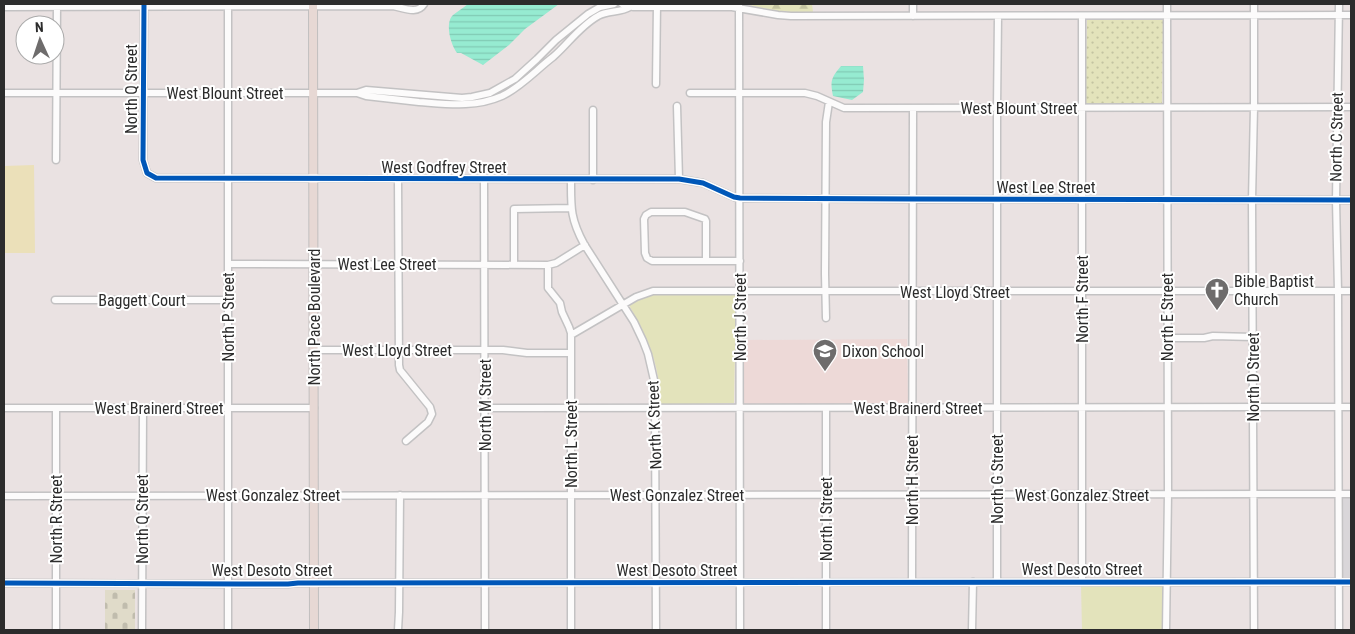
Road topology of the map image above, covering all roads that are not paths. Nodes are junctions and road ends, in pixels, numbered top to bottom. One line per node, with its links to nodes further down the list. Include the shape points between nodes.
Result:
1 (424, 4): 10 (street, via 414,11 392,6)
2 (614, 4): 23 (street, West Blount Street, via 588,14 556,40)
3 (622, 4): 15 (street)
4 (913, 4): 16 (street)
5 (1167, 4): 19 (street, North E Street)
6 (1254, 4): 20 (street, North D Street)
7 (1339, 4): 21 (street, North C Street)
8 (144, 5): 9 (street); 12 (street); 28 (street, North Q Street)
9 (228, 5): 10 (street); 29 (street, North P Street)
10 (313, 5): 30 (main road, North Pace Boulevard)
11 (657, 5): 13 (street); 15 (street); 24 (street)
12 (57, 6): 14 (street); 27 (street)
13 (739, 6): 16 (street, via 791,16); 25 (street, North J Street)
14 (4, 7)
15 (630, 7): 23 (street, West Blount Street, via 606,12 590,22 556,54)
16 (913, 16): 17 (street)
17 (998, 16): 18 (street); 37 (street, North G Street)
18 (1082, 16): 19 (street); 38 (street, North F Street)
19 (1167, 16): 20 (street); 39 (street, North E Street)
20 (1254, 16): 21 (street); 40 (street, North D Street)
21 (1339, 16): 22 (street); 34 (street, North C Street)
22 (1351, 16)
23 (517, 82): 30 (street, West Blount Street, via 503,95 466,105 357,93)
24 (656, 84)
25 (740, 92): 31 (street, West Blount Street); 32 (street, West Blount Street, via 805,93); 51 (street, North J Street)
26 (4, 93): 27 (street, West Blount Street)
27 (58, 93): 28 (street, West Blount Street); 42 (street)
28 (143, 93): 29 (street, West Blount Street); 43 (street, North Q Street, via 143,160)
29 (229, 93): 30 (street, West Blount Street); 44 (street, North P Street)
30 (313, 93): 45 (main road, North Pace Boulevard)
31 (690, 93)
32 (829, 102): 36 (street, West Blount Street, via 844,108); 52 (street)
33 (677, 106): 48 (street)
34 (1336, 107): 35 (street, West Blount Street); 40 (street, West Blount Street); 58 (street, North C Street)
35 (1351, 107)
36 (912, 108): 37 (street, West Blount Street); 53 (street, North H Street)
37 (997, 108): 38 (street, West Blount Street); 54 (street, North G Street)
38 (1082, 108): 39 (street, West Blount Street); 55 (street, North F Street)
39 (1167, 108): 40 (street, West Blount Street); 56 (street, North E Street)
40 (1254, 108): 57 (street, North D Street)
41 (593, 110): 50 (street)
42 (56, 160)
43 (147, 173): 44 (street, West Godfrey Street, via 161,179)
44 (229, 178): 45 (street, West Godfrey Street); 64 (street, North P Street)
45 (313, 178): 46 (street, West Godfrey Street); 65 (main road, North Pace Boulevard)
46 (398, 179): 49 (street, West Godfrey Street); 66 (street)
47 (571, 179): 49 (street, West Godfrey Street); 50 (street, West Godfrey Street); 60 (street, North K Street)
48 (679, 179): 50 (street, West Godfrey Street); 51 (street, West Godfrey Street, via 703,183)
49 (484, 180): 67 (street, North M Street)
50 (593, 180)
51 (740, 198): 52 (street, West Lee Street); 63 (street, North J Street)
52 (826, 198): 53 (street, West Lee Street); 74 (street)
53 (912, 199): 54 (street, West Lee Street); 75 (street, North H Street)
54 (997, 200): 55 (street, West Lee Street); 76 (street, North G Street)
55 (1082, 200): 56 (street, West Lee Street); 77 (street, North F Street)
56 (1167, 200): 57 (street, West Lee Street); 71 (street, North E Street)
57 (1252, 200): 58 (street, West Lee Street); 72 (street, North D Street)
58 (1336, 200): 59 (street, West Lee Street); 78 (street, North C Street)
59 (1351, 200)
60 (571, 208): 61 (street, North K Street, via 572,218); 68 (street, via 514,209)
61 (585, 245): 69 (street); 81 (street, North K Street)
62 (706, 261): 62 (street, via 647,258 646,215 650,212 685,212 705,219); 63 (street)
63 (740, 261): 70 (street, North J Street)
64 (229, 264): 65 (street, West Lee Street); 80 (street, North P Street)
65 (313, 264): 66 (street, West Lee Street); 86 (main road, North Pace Boulevard)
66 (398, 264): 67 (street, West Lee Street); 87 (street)
67 (484, 265): 68 (street, West Lee Street); 88 (street, North M Street)
68 (514, 265): 69 (street, West Lee Street)
69 (548, 265): 83 (street, North L Street, via 548,288 560,303)
70 (740, 290): 74 (street, West Lloyd Street); 81 (street, West Lloyd Street, via 653,291); 100 (street, North J Street)
71 (1167, 291): 72 (street, West Lloyd Street); 77 (street, West Lloyd Street); 85 (street, North E Street)
72 (1254, 291): 78 (street, West Lloyd Street); 84 (street, North D Street)
73 (1351, 291): 78 (street, West Lloyd Street)
74 (826, 292): 75 (street, West Lloyd Street); 82 (street)
75 (912, 292): 76 (street, West Lloyd Street); 102 (street, North H Street)
76 (997, 292): 77 (street, West Lloyd Street); 103 (street, North G Street)
77 (1082, 292): 104 (street, North F Street)
78 (1338, 292): 90 (street, North C Street)
79 (55, 300): 80 (street, Baggett Court)
80 (228, 300): 95 (street, North P Street)
81 (623, 305): 83 (street, West Lloyd Street); 99 (street, North K Street, via 648,354 654,380)
82 (826, 318)
83 (570, 336): 89 (street, North L Street)
84 (1253, 337): 85 (street); 106 (street, North D Street)
85 (1168, 338): 105 (street, North E Street)
86 (314, 350): 87 (street, West Lloyd Street); 96 (main road, North Pace Boulevard)
87 (398, 350): 88 (street, West Lloyd Street); 107 (street, via 400,370 432,414 428,422)
88 (485, 351): 89 (street, West Lloyd Street); 97 (street, North M Street)
89 (570, 353): 98 (street, North L Street)
90 (1338, 407): 91 (street, West Brainerd Street); 106 (street, West Brainerd Street); 111 (street, North C Street)
91 (1351, 407)
92 (4, 408): 93 (street, West Brainerd Street)
93 (56, 408): 94 (street, West Brainerd Street); 113 (street, North R Street)
94 (142, 408): 95 (street, West Brainerd Street); 114 (street, North Q Street)
95 (228, 408): 96 (street, West Brainerd Street); 115 (street, North P Street)
96 (314, 408): 116 (main road, North Pace Boulevard)
97 (485, 408): 98 (street, West Brainerd Street); 118 (street, North M Street)
98 (571, 408): 99 (street, West Brainerd Street); 119 (street, North L Street)
99 (655, 408): 100 (street, West Brainerd Street); 120 (street, North K Street)
100 (740, 408): 101 (street, West Brainerd Street); 121 (street, North J Street)
101 (826, 408): 102 (street, West Brainerd Street); 122 (street, North I Street)
102 (913, 408): 103 (street, West Brainerd Street); 123 (street, North H Street)
103 (997, 408): 104 (street, West Brainerd Street); 124 (street, North G Street)
104 (1082, 408): 105 (street, West Brainerd Street); 108 (street, North F Street)
105 (1168, 408): 106 (street, West Brainerd Street); 109 (street, North E Street)
106 (1254, 408): 110 (street, North D Street)
107 (406, 441)
108 (1082, 494): 109 (street, West Gonzalez Street); 124 (street, West Gonzalez Street); 133 (street, North F Street)
109 (1168, 494): 110 (street, West Gonzalez Street); 134 (street, North E Street)
110 (1254, 494): 111 (street, West Gonzalez Street); 135 (street, North D Street)
111 (1338, 494): 112 (street, West Gonzalez Street); 136 (street, North C Street)
112 (1351, 494)
113 (56, 495): 114 (street, West Gonzalez Street); 125 (street, West Gonzalez Street); 139 (street, North R Street)
114 (142, 495): 115 (street, West Gonzalez Street); 140 (street, North Q Street)
115 (228, 495): 116 (street, West Gonzalez Street); 144 (street, North P Street)
116 (314, 495): 117 (street, West Gonzalez Street); 141 (main road, North Pace Boulevard)
117 (400, 495): 118 (street, West Gonzalez Street); 142 (street)
118 (486, 495): 119 (street, West Gonzalez Street); 143 (street, North M Street)
119 (571, 495): 120 (street, West Gonzalez Street); 126 (street, North L Street)
120 (656, 495): 121 (street, West Gonzalez Street); 127 (street, North K Street)
121 (740, 495): 122 (street, West Gonzalez Street); 128 (street, North J Street)
122 (826, 495): 123 (street, West Gonzalez Street); 129 (street, North I Street)
123 (912, 495): 124 (street, West Gonzalez Street); 130 (street, North H Street)
124 (997, 495): 132 (street, North G Street)
125 (4, 496)
126 (570, 582): 127 (street, West Desoto Street); 143 (street, West Desoto Street); 151 (street, North L Street)
127 (656, 582): 128 (street, West Desoto Street); 152 (street, North K Street)
128 (740, 582): 129 (street, West Desoto Street); 153 (street, North J Street)
129 (826, 582): 130 (street, West Desoto Street); 154 (street, North I Street)
130 (912, 582): 131 (street, West Desoto Street)
131 (973, 582): 132 (street, West Desoto Street); 155 (street)
132 (997, 582): 133 (street, West Desoto Street)
133 (1082, 582): 134 (street, West Desoto Street)
134 (1166, 582): 135 (street, West Desoto Street); 156 (street, North E Street)
135 (1254, 582): 136 (street, West Desoto Street); 157 (street, North D Street)
136 (1339, 582): 137 (street, West Desoto Street); 158 (street, North C Street)
137 (1351, 582)
138 (4, 583): 139 (street, West Desoto Street)
139 (56, 583): 140 (street, West Desoto Street); 145 (street, North R Street)
140 (142, 583): 144 (street, West Desoto Street); 146 (street, North Q Street)
141 (315, 583): 142 (street, West Desoto Street); 144 (street, West Desoto Street); 148 (main road, North Pace Boulevard)
142 (399, 583): 143 (street, West Desoto Street); 149 (street)
143 (486, 583): 150 (street, North M Street)
144 (228, 584): 147 (street, North P Street)
145 (56, 630)
146 (142, 630)
147 (228, 630)
148 (314, 630)
149 (398, 630)
150 (485, 630)
151 (570, 630)
152 (656, 630)
153 (740, 630)
154 (826, 630)
155 (972, 630)
156 (1166, 630)
157 (1254, 630)
158 (1339, 630)

